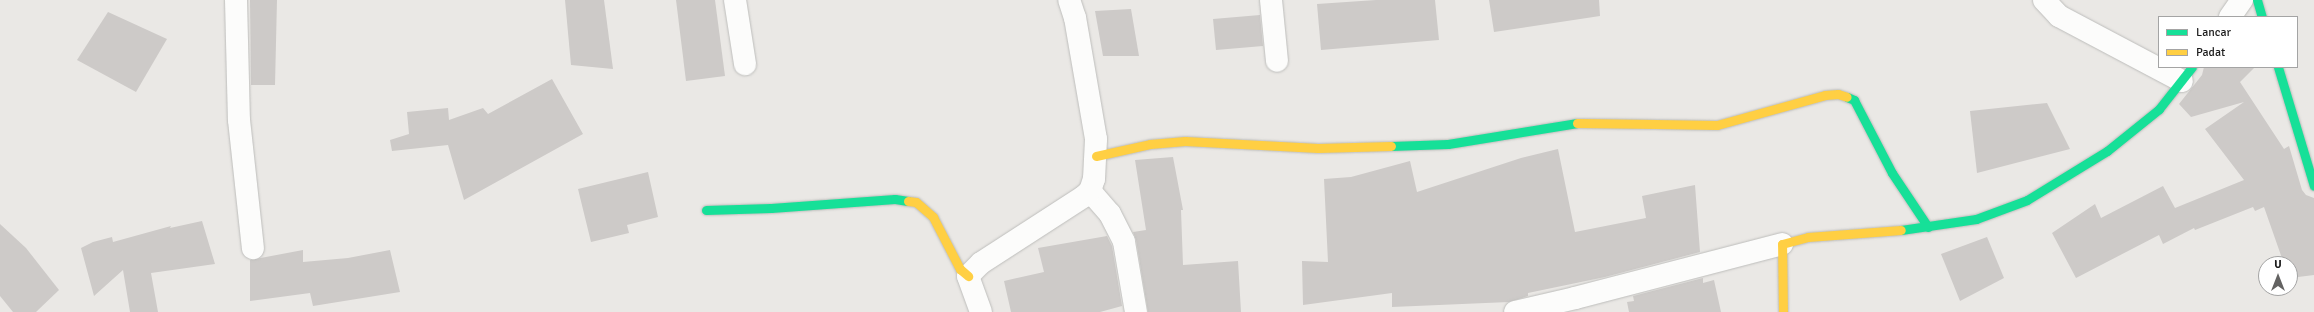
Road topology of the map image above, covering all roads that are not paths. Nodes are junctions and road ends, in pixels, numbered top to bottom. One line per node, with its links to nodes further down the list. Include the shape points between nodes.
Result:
1 (236, 0): 20 (street, via 239,120)
2 (735, 0): 11 (street)
3 (1069, 0): 14 (street, via 1075,18 1096,139)
4 (1271, 0): 10 (street)
5 (2044, 0): 13 (street, via 2059,16)
6 (2242, 0): 8 (street)
7 (2257, 0): 9 (street)
8 (2231, 16)
9 (2262, 16)
10 (1277, 61)
11 (744, 64)
12 (2278, 68): 15 (street)
13 (2182, 81): 18 (street, via 2159,109 2108,150 2027,200 1976,219)
14 (1096, 156): 16 (street); 18 (street, via 1150,144 1185,141 1318,148 1448,144 1579,123 1717,125 1825,95 1838,94 1854,100 1892,173)
15 (2314, 186)
16 (1090, 191): 21 (street, via 981,263); 23 (street, via 1110,214 1124,242)
17 (706, 210): 21 (street, via 894,199 916,202 933,217 960,269)
18 (1928, 227): 19 (street, via 1808,237)
19 (1782, 244): 24 (street); 25 (street)
20 (253, 248)
21 (968, 276): 22 (street)
22 (981, 312)
23 (1136, 312)
24 (1515, 312)
25 (1783, 312)

